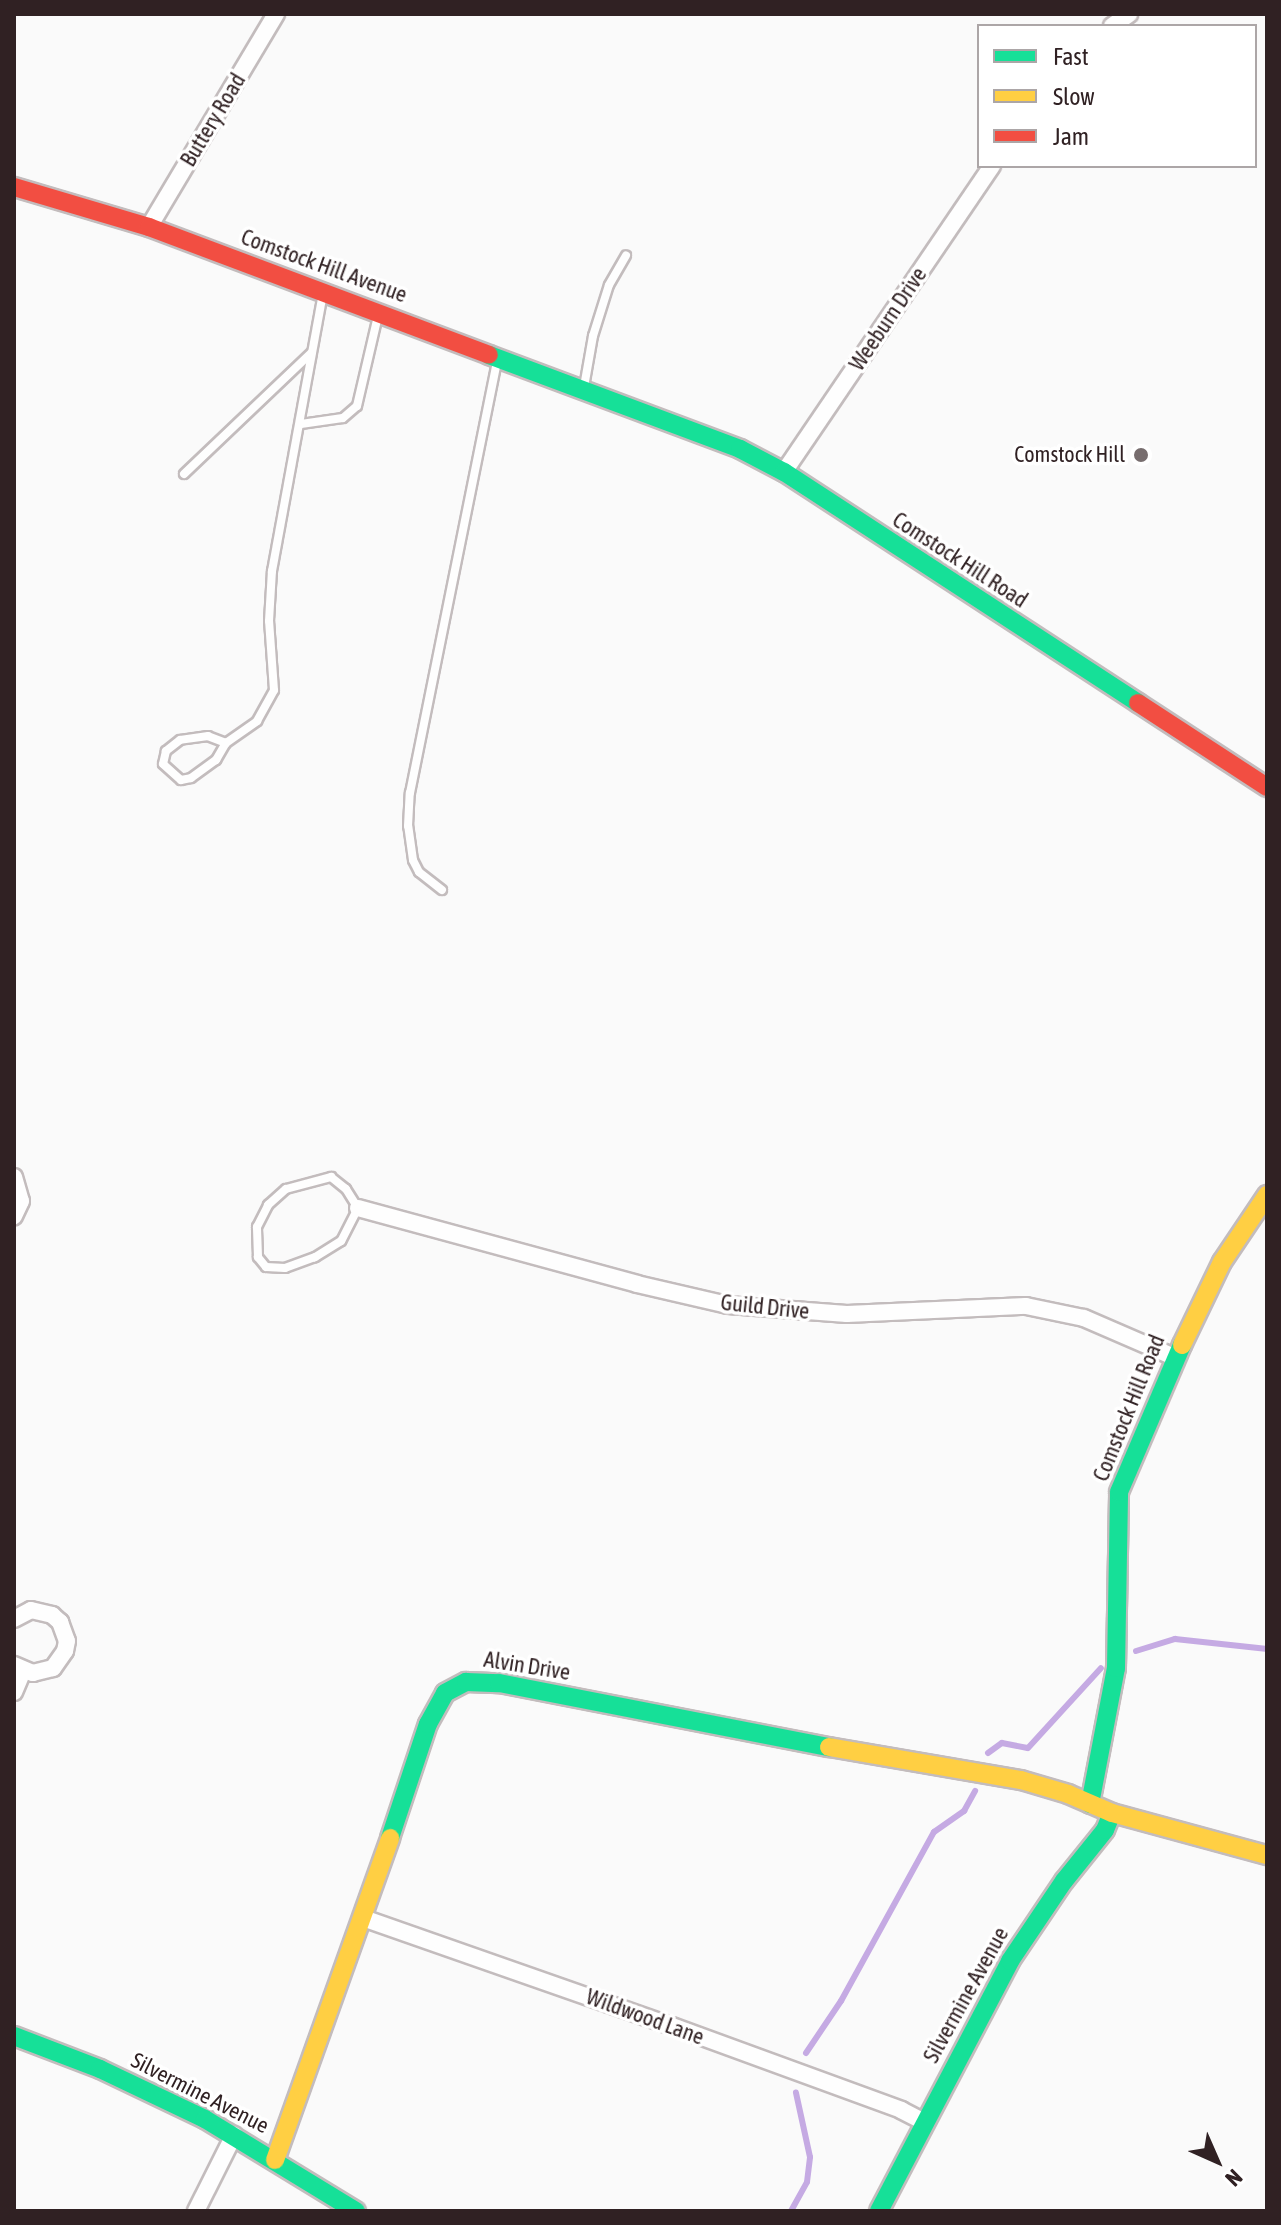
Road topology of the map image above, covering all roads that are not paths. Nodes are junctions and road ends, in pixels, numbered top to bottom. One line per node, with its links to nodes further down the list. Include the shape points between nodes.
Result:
1 (276, 14): 4 (street, Buttery Road)
2 (991, 168): 13 (street, Weeburn Drive)
3 (14, 187): 4 (street, Comstock Hill Avenue)
4 (149, 227): 6 (street, Comstock Hill Avenue)
5 (626, 255): 10 (lane, via 609,285)
6 (323, 293): 7 (street, Comstock Hill Avenue); 8 (lane)
7 (379, 312): 9 (street, Comstock Hill Avenue); 12 (lane, via 357,406 343,418)
8 (311, 352): 12 (lane); 14 (lane)
9 (498, 355): 10 (street, Comstock Hill Avenue); 17 (lane, via 410,793 413,860 419,872)
10 (584, 387): 11 (street, Comstock Hill Avenue)
11 (614, 399): 13 (street, Comstock Hill Road, via 723,441)
12 (301, 424): 15 (lane, via 272,571 274,690 257,721)
13 (784, 472): 16 (street, Comstock Hill Road)
14 (184, 474)
15 (226, 743): 15 (lane, via 216,760 191,778 181,780 163,764 166,751 180,740 208,736)
16 (1267, 787)
17 (442, 890)
18 (14, 1177): 21 (street, via 21,1201)
19 (1267, 1195): 22 (street, Comstock Hill Road, via 1222,1262)
20 (358, 1208): 20 (lane, via 341,1241 315,1257 285,1268 266,1267 258,1257 257,1227 268,1205 286,1189 331,1177); 22 (street, Guild Drive, via 728,1305 847,1314 1026,1306 1084,1318)
21 (14, 1216)
22 (1174, 1357): 26 (street, Comstock Hill Road, via 1119,1492 1116,1668)
23 (14, 1619): 24 (street, via 31,1610 52,1615 67,1641 53,1668 33,1673)
24 (18, 1668): 25 (street)
25 (14, 1692)
26 (1090, 1804): 27 (street, Alvin Drive); 29 (street, Alvin Drive, via 1021,1780 961,1767 800,1742 499,1683 466,1682 445,1693 428,1724)
27 (1112, 1813): 28 (street, Alvin Drive); 31 (street, Silvermine Avenue, via 1109,1825 1045,1906 1010,1961)
28 (1267, 1855)
29 (363, 1918): 31 (street, Wildwood Lane, via 701,2036); 33 (street, Alvin Drive)
30 (14, 2036): 32 (street, Silvermine Avenue, via 100,2069)
31 (925, 2122): 36 (street, Silvermine Avenue)
32 (234, 2135): 33 (street, Silvermine Avenue); 34 (street)
33 (275, 2160): 35 (street, Silvermine Avenue)
34 (196, 2211)
35 (356, 2211)
36 (879, 2211)

